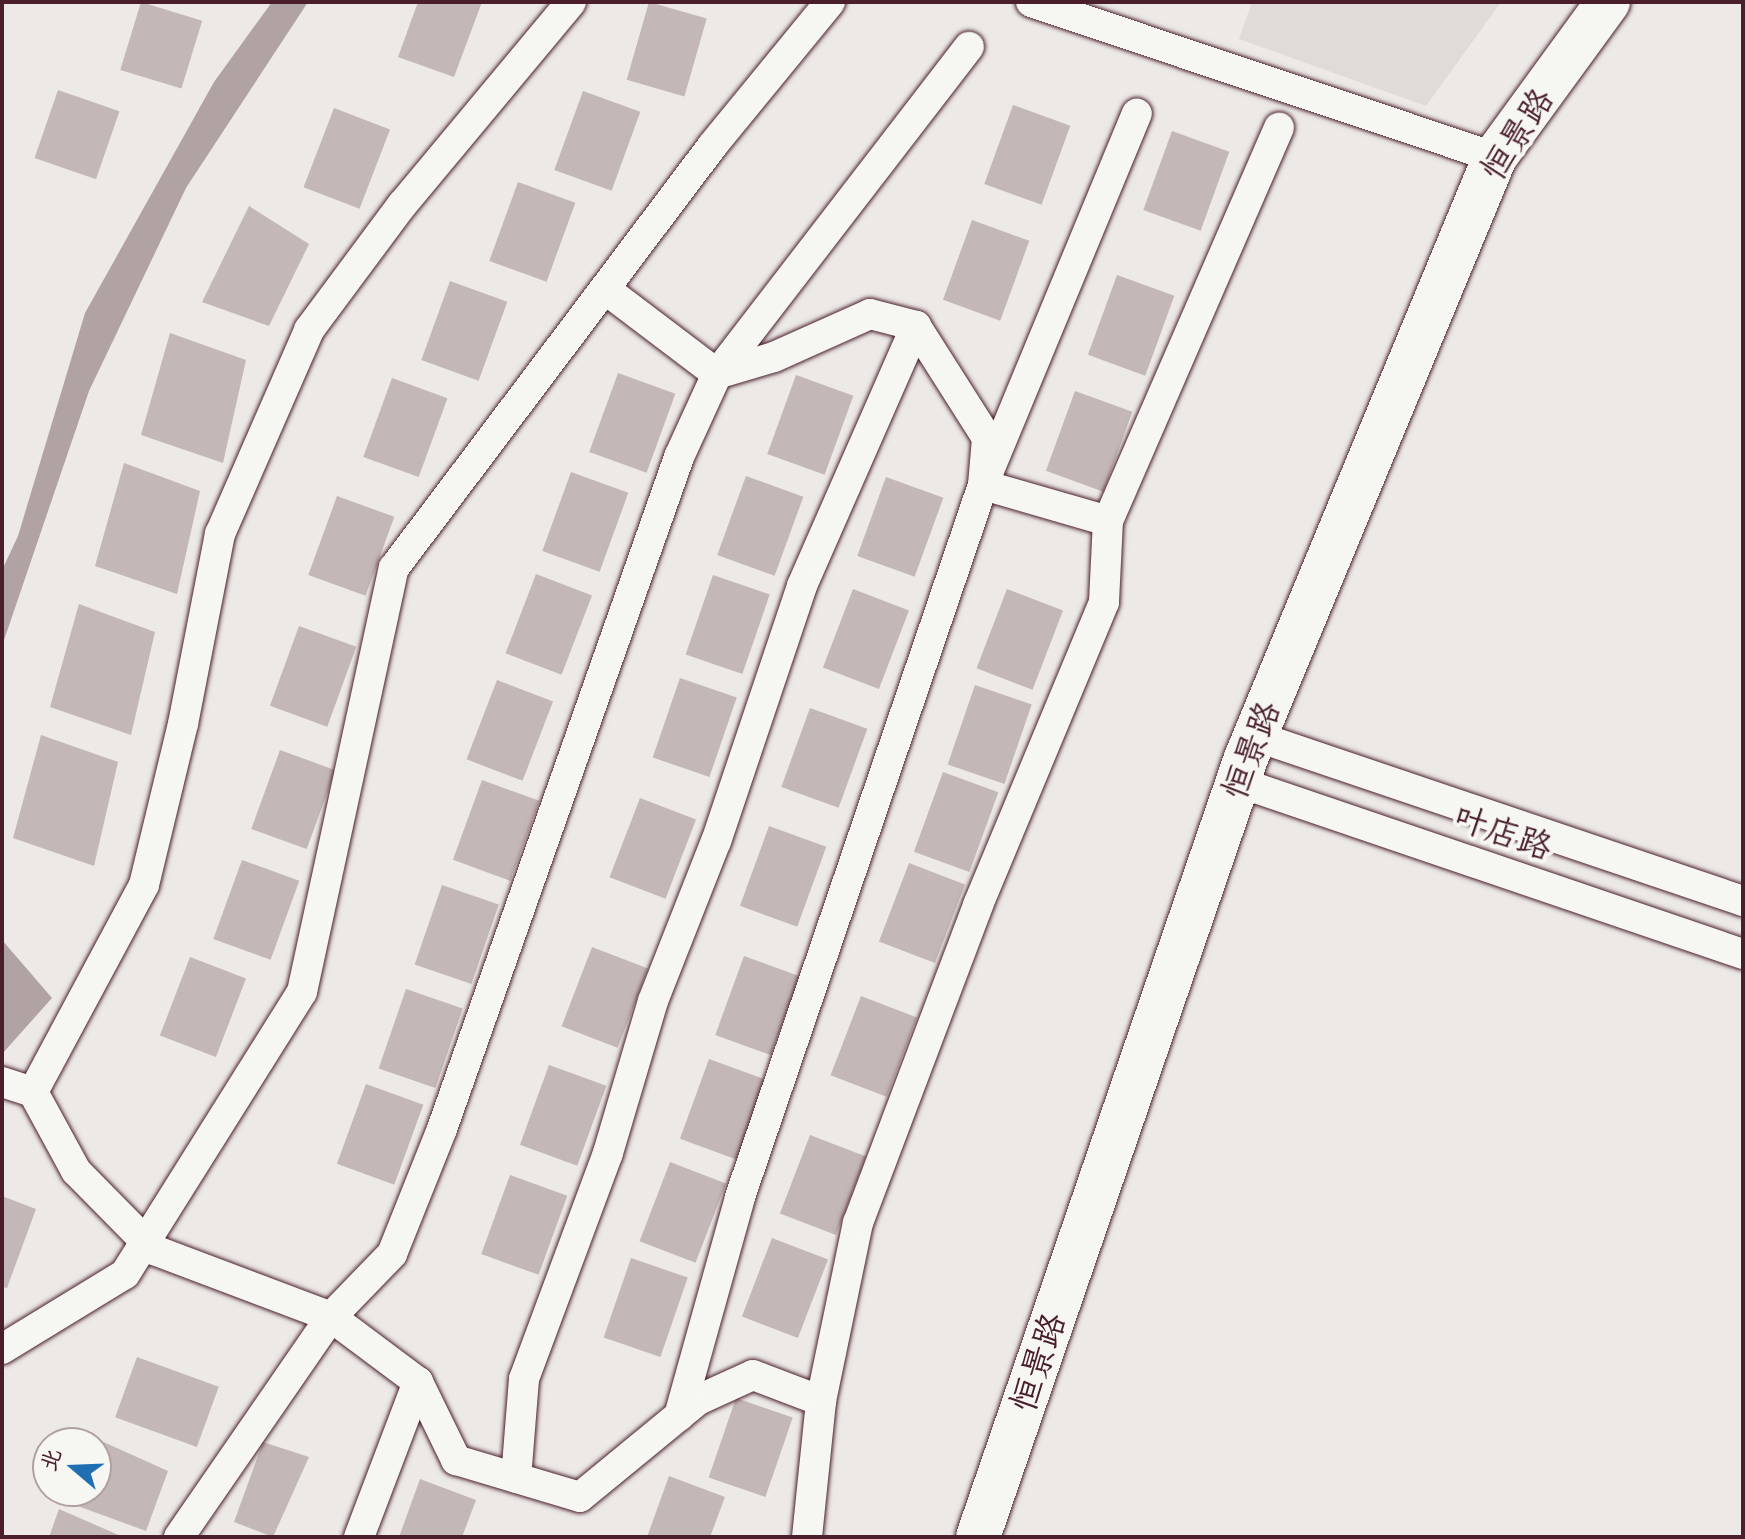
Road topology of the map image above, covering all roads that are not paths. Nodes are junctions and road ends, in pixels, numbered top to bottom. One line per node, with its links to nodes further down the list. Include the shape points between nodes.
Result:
1 (571, 2): 19 (street, via 402,205 309,330 220,534 183,724 144,885)
2 (830, 2): 9 (street)
3 (1031, 2): 8 (street)
4 (1608, 2): 8 (street, 恒景路)
5 (969, 47): 11 (street)
6 (1137, 114): 12 (street)
7 (1279, 128): 13 (street)
8 (1495, 157): 14 (street, 恒景路)
9 (605, 289): 11 (street); 20 (street, via 394,568 302,992)
10 (916, 326): 11 (street, via 870,314 774,357); 12 (street, via 987,438); 26 (street, via 802,586 716,841 653,1001 608,1153 524,1379)
11 (717, 374): 21 (street, via 679,457 469,1054 392,1254)
12 (983, 485): 13 (street); 25 (street, via 740,1197)
13 (1108, 521): 24 (street, via 1104,602 978,905 858,1223)
14 (1255, 736): 15 (street, 恒景路); 16 (street, 叶店路)
15 (1238, 782): 17 (street, 叶店路); 30 (street, 恒景路)
16 (1743, 901)
17 (1743, 954)
18 (2, 1082): 19 (street)
19 (33, 1092): 20 (street, via 76,1171)
20 (145, 1241): 21 (street, via 154,1250); 22 (street, via 125,1274)
21 (331, 1317): 23 (street); 27 (street)
22 (2, 1349)
23 (418, 1382): 26 (street, via 456,1460); 28 (street)
24 (821, 1401): 25 (street, via 753,1375 698,1400); 29 (street)
25 (679, 1416): 26 (street, via 580,1497)
26 (516, 1478)
27 (179, 1537)
28 (359, 1537)
29 (807, 1537)
30 (978, 1537)

